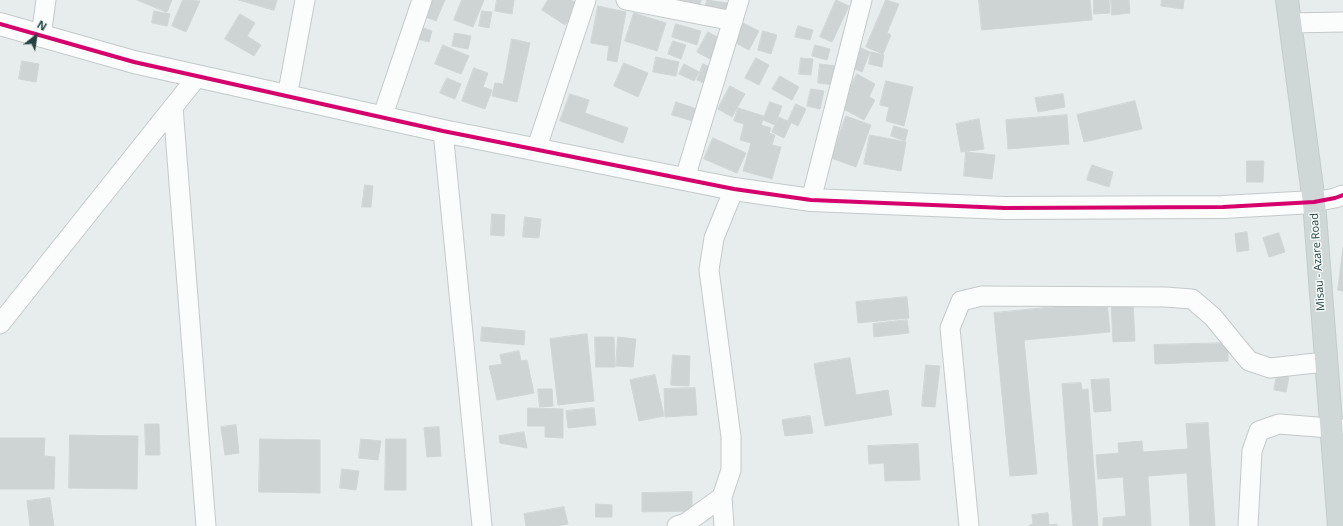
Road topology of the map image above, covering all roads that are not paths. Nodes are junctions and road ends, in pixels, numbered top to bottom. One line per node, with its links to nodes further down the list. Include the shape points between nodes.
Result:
1 (46, 0): 13 (street)
2 (305, 0): 15 (street)
3 (422, 0): 17 (street)
4 (586, 0): 19 (street)
5 (626, 0): 9 (street)
6 (739, 0): 9 (street)
7 (862, 0): 23 (street)
8 (1287, 0): 11 (main road, Misau - Azare Road)
9 (733, 21): 20 (street)
10 (1343, 22): 11 (street)
11 (1290, 23): 24 (main road, Misau - Azare Road)
12 (0, 24): 13 (street)
13 (41, 36): 14 (street, via 134,62)
14 (197, 76): 15 (street); 16 (street)
15 (287, 96): 17 (street)
16 (173, 107): 25 (street); 29 (street)
17 (382, 118): 18 (street)
18 (443, 131): 19 (street); 30 (street)
19 (536, 150): 20 (street)
20 (685, 178): 21 (street)
21 (734, 189): 23 (street); 28 (street, via 714,238 709,270 731,437 731,470)
22 (1343, 195): 24 (street)
23 (812, 200): 24 (street, via 1005,208 1223,207)
24 (1314, 202): 26 (main road, Misau - Azare Road)
25 (0, 324)
26 (1326, 362): 27 (main road, Misau - Azare Road); 33 (street, via 1270,368 1249,361 1213,317 1192,299 982,296 962,301 950,328)
27 (1338, 428): 34 (street, via 1279,424 1260,431 1252,451); 35 (main road, Misau - Azare Road)
28 (722, 497): 31 (street, via 686,523); 32 (street)
29 (206, 526)
30 (482, 526)
31 (677, 526)
32 (724, 526)
33 (969, 526)
34 (1248, 526)
35 (1339, 526)

